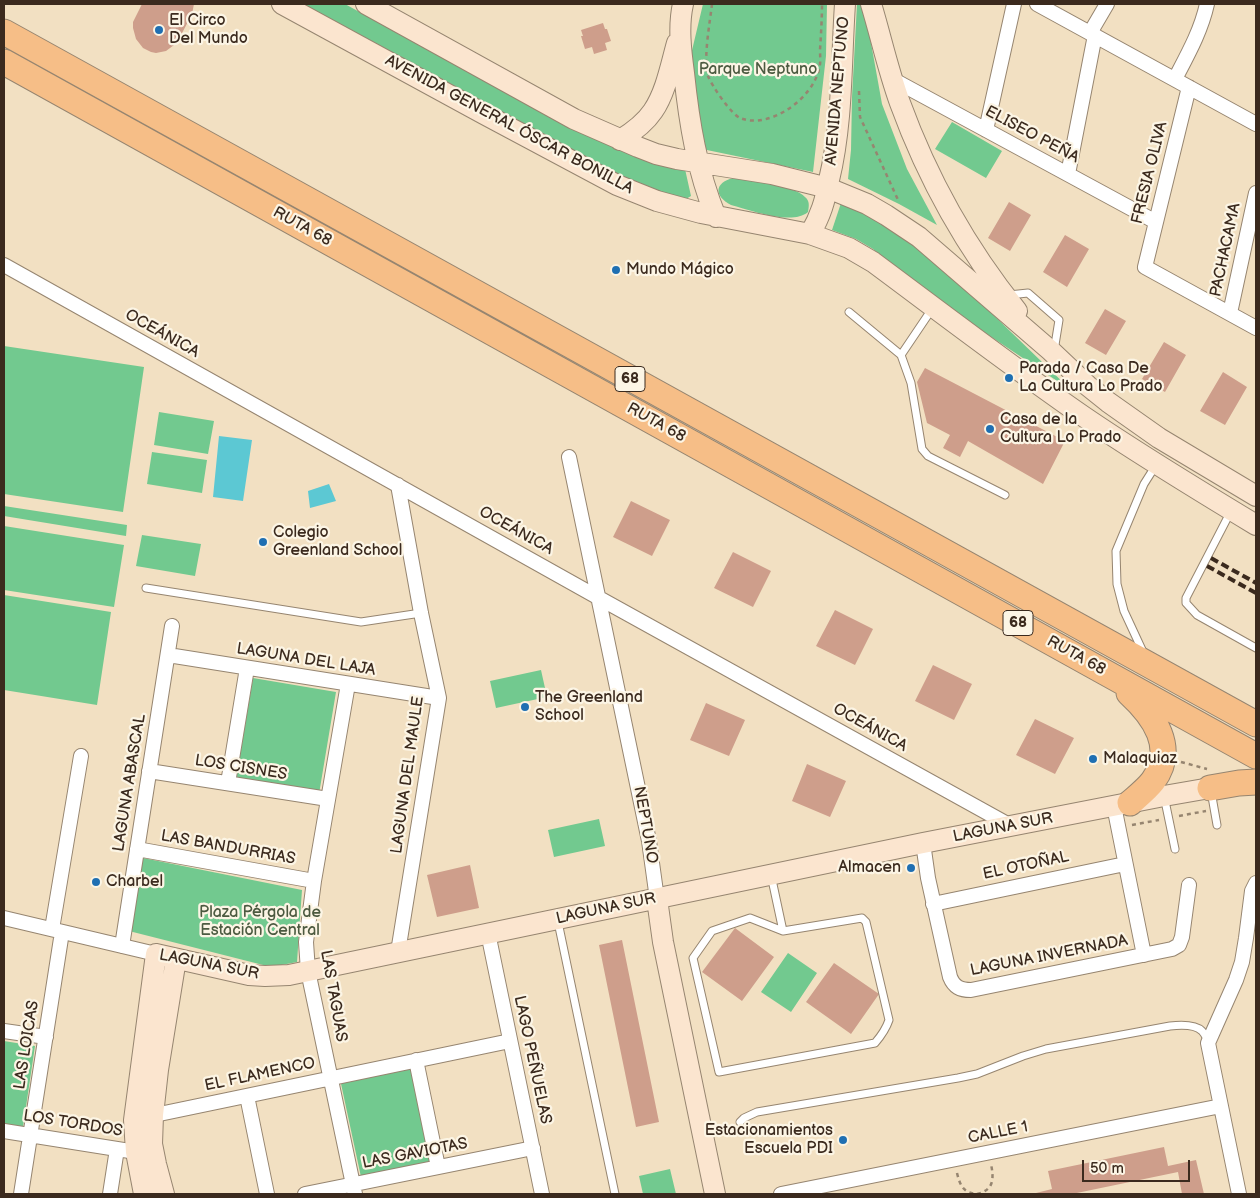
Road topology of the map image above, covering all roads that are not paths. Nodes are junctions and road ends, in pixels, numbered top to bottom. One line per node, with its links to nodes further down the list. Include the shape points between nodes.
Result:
1 (282, 4): 24 (main road, AVENIDA GENERAL ÓSCAR BONILLA, via 604,178 657,201)
2 (366, 4): 19 (main road)
3 (683, 4): 10 (main road)
4 (845, 4): 22 (main road, AVENIDA NEPTUNO, via 838,124)
5 (872, 4): 14 (main road)
6 (1014, 4): 18 (street)
7 (1038, 4): 12 (street)
8 (1106, 4): 12 (street)
9 (1207, 4): 15 (street, via 1196,38)
10 (681, 29): 19 (main road, via 657,104 634,131); 20 (main road, via 686,100)
11 (4, 32): 48 (highway, RUTA 68 / 68)
12 (1093, 34): 15 (street); 21 (street)
13 (4, 62): 50 (highway, RUTA 68 / 68)
14 (892, 79): 18 (street, ELISEO PEÑA); 28 (main road, via 937,188)
15 (1175, 79): 16 (street)
16 (1189, 87): 17 (street); 25 (street, FRESIA OLIVA)
17 (1256, 124)
18 (986, 130): 21 (street, ELISEO PEÑA)
19 (620, 140): 20 (main road, via 656,154)
20 (699, 162): 22 (main road, via 772,174); 24 (main road)
21 (1068, 174): 25 (street, ELISEO PEÑA)
22 (828, 188): 26 (main road, AVENIDA NEPTUNO, via 822,212); 33 (main road, via 867,204 908,229)
23 (1256, 193): 31 (street, PACHACAMA)
24 (716, 217): 26 (main road, AVENIDA GENERAL ÓSCAR BONILLA)
25 (1156, 222): 31 (street, FRESIA OLIVA, via 1145,267)
26 (810, 234): 29 (main road, AVENIDA GENERAL ÓSCAR BONILLA, via 849,248 873,262)
27 (4, 265): 37 (street, OCEÁNICA)
28 (1005, 295): 33 (main road); 33 (lane, via 1028,293 1059,320)
29 (934, 307): 34 (lane); 36 (main road, AVENIDA GENERAL ÓSCAR BONILLA, via 1018,370)
30 (849, 312): 34 (lane)
31 (1230, 314): 32 (street)
32 (1256, 328)
33 (1052, 352): 39 (main road, via 1088,386 1133,420)
34 (901, 355): 38 (lane, via 911,383 922,448 928,456)
35 (569, 457): 43 (street, NEPTUNO)
36 (1156, 465): 40 (main road, AVENIDA GENERAL ÓSCAR BONILLA); 48 (lane, via 1144,484 1116,550 1117,584 1124,612)
37 (398, 485): 43 (street, OCEÁNICA); 44 (street, LAGUNA DEL MAULE)
38 (1005, 495)
39 (1256, 496)
40 (1232, 510): 41 (main road, AVENIDA GENERAL ÓSCAR BONILLA); 46 (lane, via 1186,598 1186,604 1197,614)
41 (1256, 525)
42 (146, 588): 44 (lane, via 361,622)
43 (599, 598): 64 (street, OCEÁNICA); 73 (street, NEPTUNO, via 649,841)
44 (420, 613): 52 (street, LAGUNA DEL MAULE)
45 (172, 626): 47 (street, LAGUNA ABASCAL)
46 (1256, 648)
47 (168, 655): 49 (street, LAGUNA DEL LAJA); 56 (street, LAGUNA ABASCAL)
48 (1149, 665): 53 (highway, RUTA 68 / 68)
49 (247, 668): 51 (street, LAGUNA DEL LAJA); 58 (street)
50 (1105, 671): 55 (highway, RUTA 68 / 68); 62 (highway, via 1151,716 1162,744 1162,761 1156,777 1150,785)
51 (348, 684): 52 (street, LAGUNA DEL LAJA); 60 (street, LAS TAGUAS)
52 (439, 698): 81 (street, LAGUNA DEL MAULE)
53 (1256, 724)
54 (81, 756): 77 (street, LAS LOICAS)
55 (1256, 756)
56 (149, 771): 58 (street, LOS CISNES); 66 (street, LAGUNA ABASCAL)
57 (1256, 782): 61 (highway, via 1239,783)
58 (228, 783): 60 (street, LOS CISNES)
59 (1164, 796): 61 (main road, LAGUNA SUR); 62 (main road, LAGUNA SUR); 67 (lane)
60 (328, 799): 70 (street, LAS TAGUAS)
61 (1212, 799): 63 (lane)
62 (1122, 804): 64 (main road, LAGUNA SUR); 68 (street, LAGUNA INVERNADA, via 1119,828)
63 (1217, 825)
64 (1011, 826): 65 (main road, LAGUNA SUR)
65 (923, 844): 69 (main road, LAGUNA SUR); 74 (street, LAGUNA INVERNADA)
66 (137, 849): 70 (street, LAS BANDURRIAS); 80 (street, LAGUNA ABASCAL)
67 (1175, 850)
68 (1126, 864): 74 (street, EL OTOÑAL); 83 (street, LAGUNA INVERNADA)
69 (771, 875): 73 (main road, LAGUNA SUR); 78 (lane)
70 (314, 881): 85 (street, LAS TAGUAS, via 306,942)
71 (1256, 883): 89 (street, via 1239,971)
72 (1189, 885): 83 (street, via 1179,944 1172,949)
73 (657, 899): 76 (main road, LAGUNA SUR); 110 (main road, NEPTUNO)
74 (934, 904): 83 (street, LAGUNA INVERNADA, via 952,983 964,990)
75 (4, 918): 77 (street, LAGUNA SUR)
76 (557, 919): 79 (main road, LAGUNA SUR); 109 (lane)
77 (57, 930): 80 (street, LAGUNA SUR); 87 (street, LAS LOICAS)
78 (783, 931): 78 (lane, via 862,918 866,922 887,1011 887,1027 875,1043 719,1072 692,958 712,931 750,918)
79 (488, 933): 81 (main road, LAGUNA SUR); 88 (street, LAGO PEÑUELAS)
80 (122, 946): 82 (street, LAGUNA SUR)
81 (398, 952): 85 (main road, LAGUNA SUR)
82 (156, 954): 84 (main road, LAGUNA SUR); 94 (main road)
83 (1144, 955)
84 (176, 959): 85 (main road, LAGUNA SUR, via 249,975 277,976); 94 (main road, via 158,1070)
85 (308, 971): 91 (street, LAS TAGUAS)
86 (4, 1031): 87 (street)
87 (46, 1037): 97 (street, LAS LOICAS)
88 (510, 1041): 90 (street, EL FLAMENCO); 98 (street, LAGO PEÑUELAS)
89 (1208, 1043): 93 (street); 95 (lane, via 1202,1031 1196,1028 1184,1025 1161,1028 1046,1049 958,1078 757,1112)
90 (416, 1060): 91 (street, EL FLAMENCO); 100 (street)
91 (330, 1078): 92 (street, EL FLAMENCO); 101 (street, LAS TAGUAS)
92 (247, 1096): 94 (street, EL FLAMENCO); 106 (street)
93 (1221, 1106): 111 (street, CALLE 1); 112 (street)
94 (143, 1118): 99 (main road); 105 (main road)
95 (740, 1122)
96 (4, 1131): 97 (street, LOS TORDOS)
97 (31, 1135): 99 (street, LOS TORDOS); 102 (street, LAS LOICAS)
98 (533, 1148): 100 (street, LAS GAVIOTAS); 108 (street, LAGO PEÑUELAS)
99 (126, 1150): 103 (street); 104 (main road)
100 (438, 1168): 101 (street, LAS GAVIOTAS)
101 (354, 1190): 107 (street, LAS GAVIOTAS)
102 (22, 1194)
103 (110, 1194)
104 (144, 1194)
105 (164, 1194)
106 (267, 1194)
107 (305, 1194)
108 (542, 1194)
109 (614, 1194)
110 (715, 1194)
111 (781, 1194)
112 (1240, 1194)

